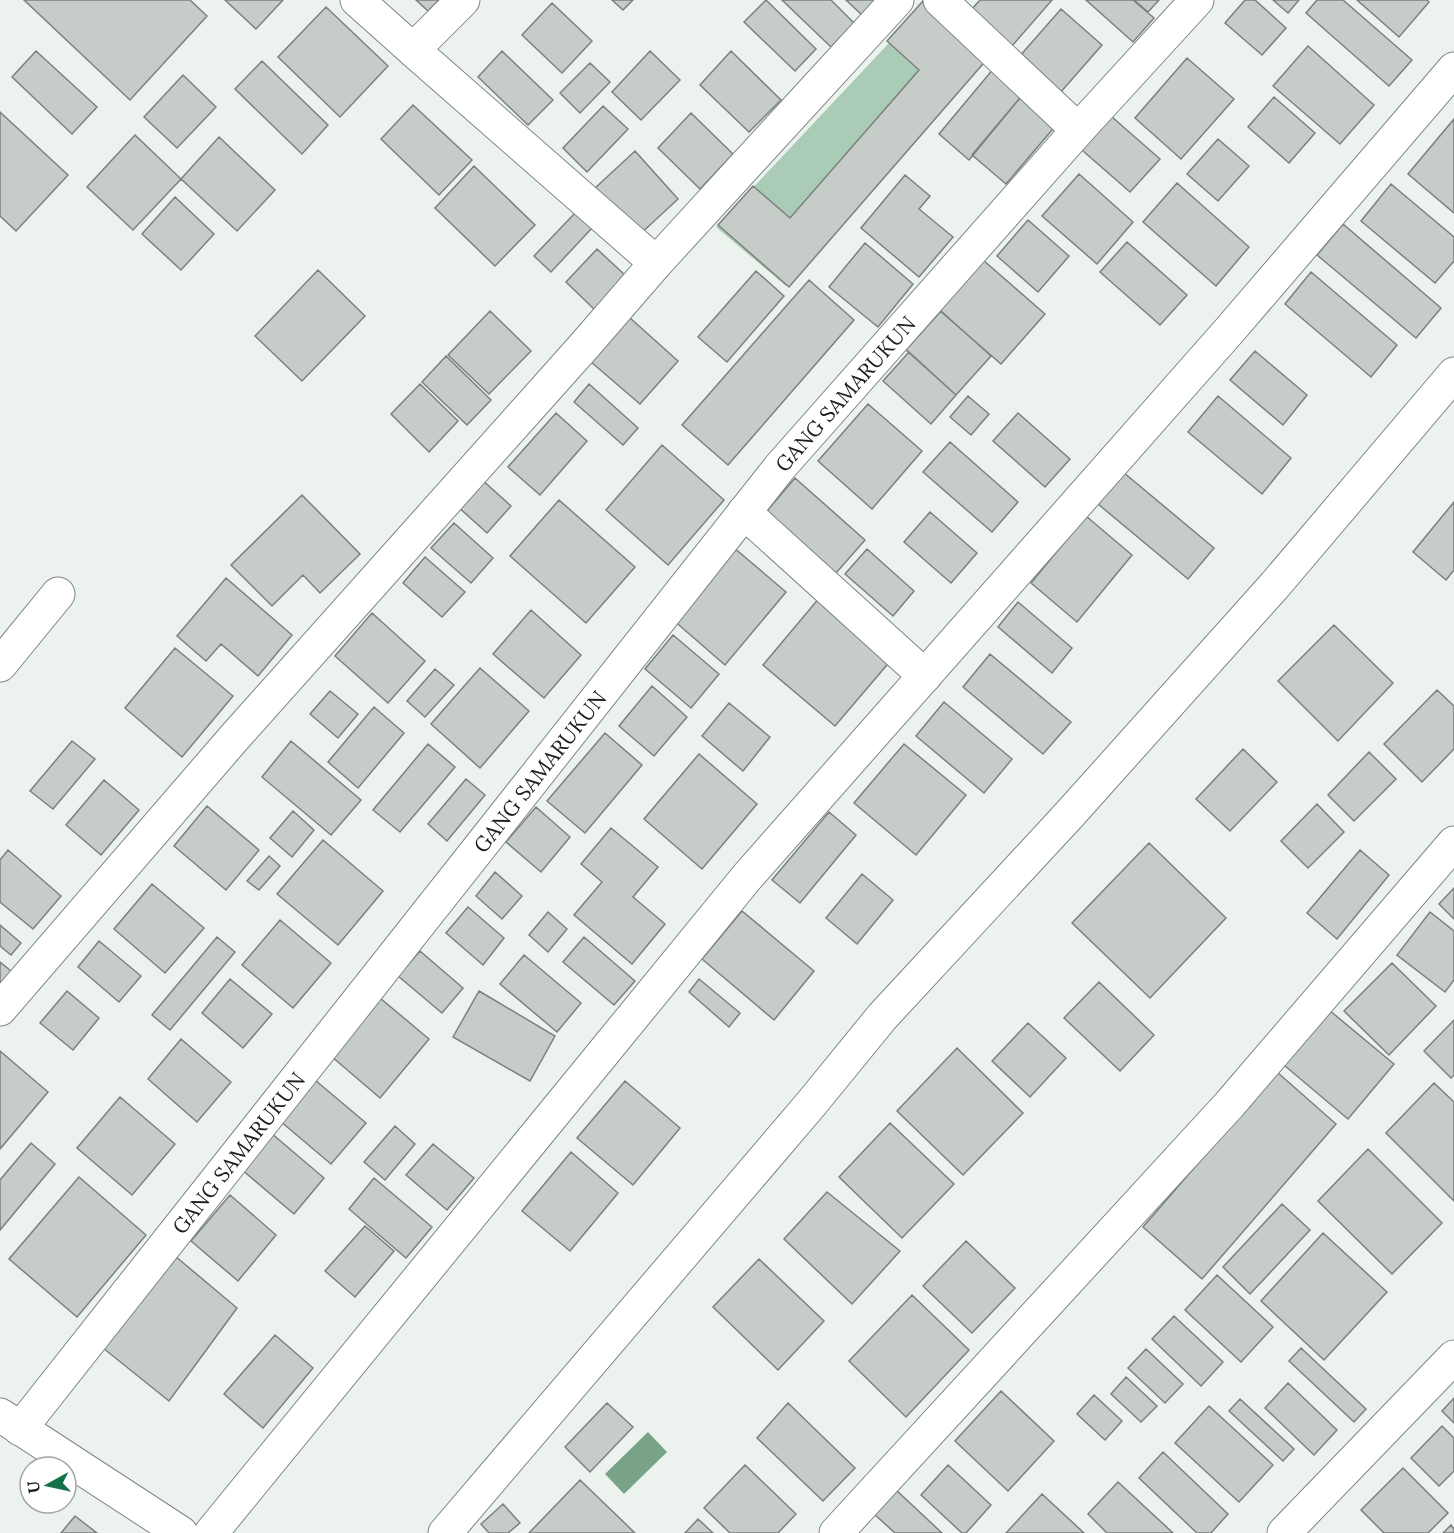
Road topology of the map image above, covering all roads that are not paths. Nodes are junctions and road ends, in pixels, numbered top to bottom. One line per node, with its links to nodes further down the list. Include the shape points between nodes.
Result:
1 (357, 0): 6 (street)
2 (463, 0): 6 (street)
3 (897, 0): 9 (street)
4 (939, 0): 8 (street)
5 (1197, 0): 8 (street, GANG SAMARUKUN)
6 (413, 50): 9 (street)
7 (1454, 69): 14 (street)
8 (1078, 130): 11 (street, GANG SAMARUKUN)
9 (656, 263): 16 (street, via 225,748)
10 (1454, 374): 21 (street, via 1267,594 1069,816 882,1017)
11 (744, 512): 14 (street); 18 (street, GANG SAMARUKUN)
12 (58, 594): 13 (street)
13 (0, 665)
14 (925, 676): 20 (street, via 740,886)
15 (1454, 843): 22 (street, via 1228,1105)
16 (0, 1009)
17 (1454, 1357): 23 (street)
18 (10, 1422): 19 (street)
19 (182, 1533)
20 (211, 1533)
21 (445, 1533)
22 (836, 1533)
23 (1284, 1533)

